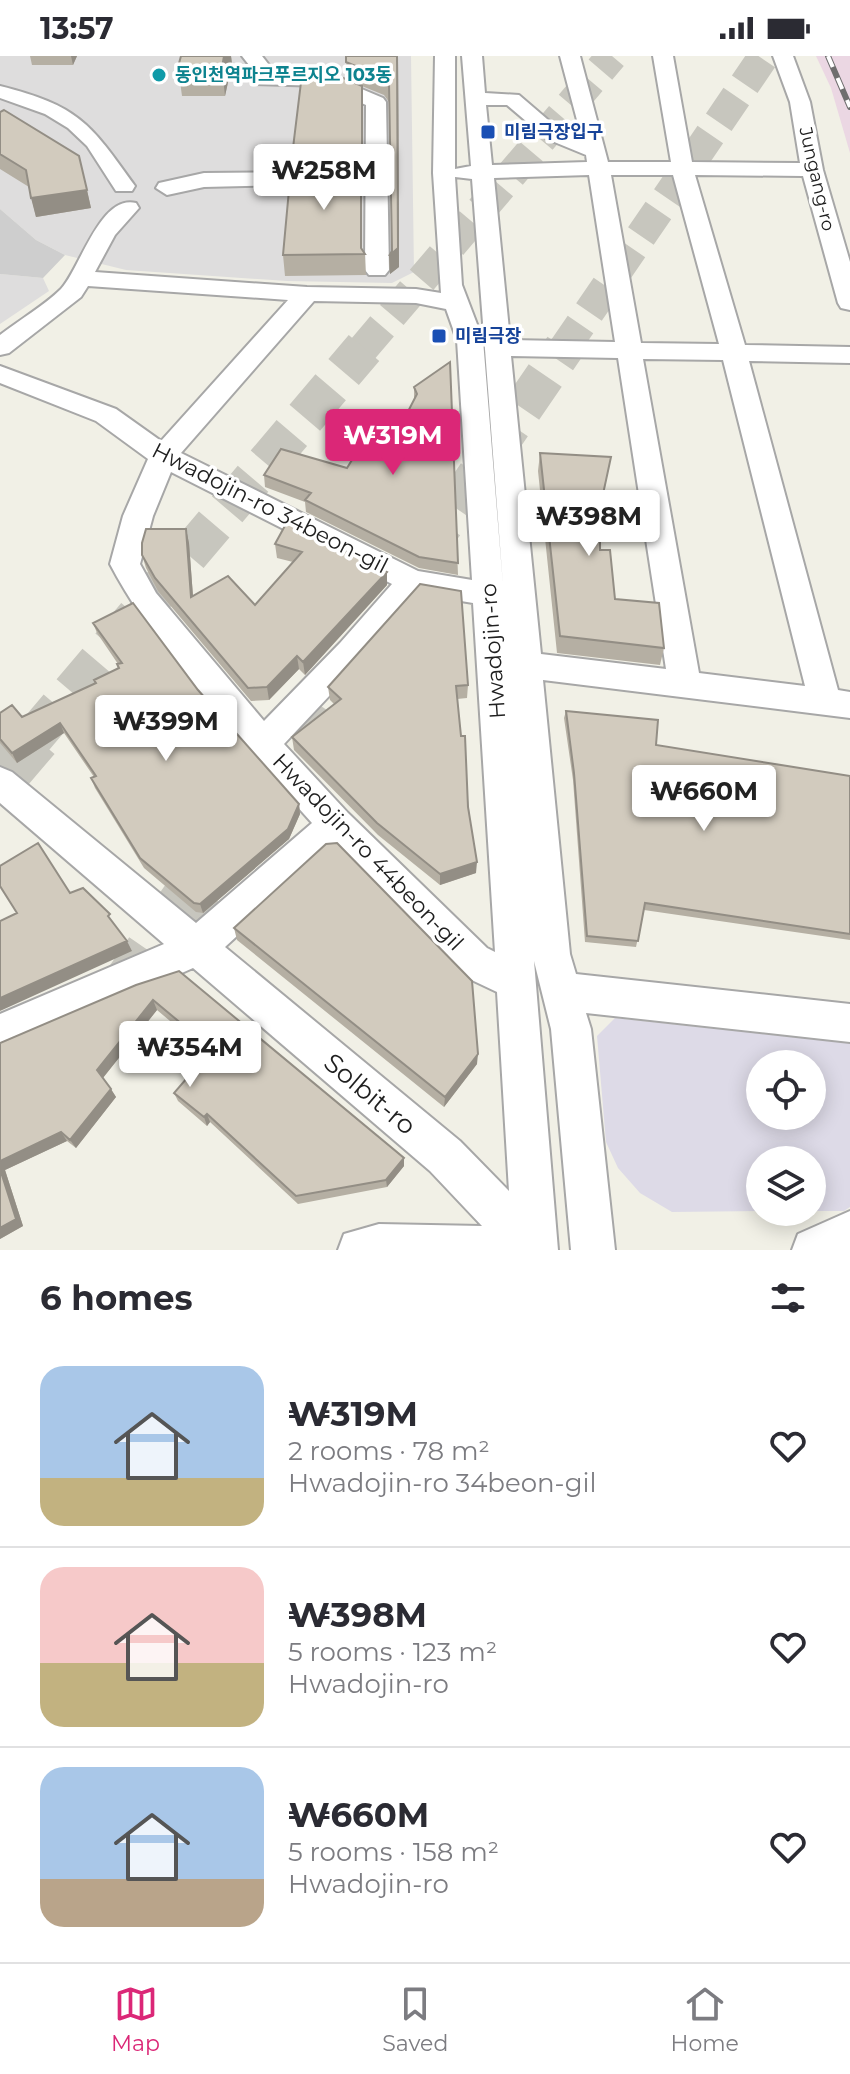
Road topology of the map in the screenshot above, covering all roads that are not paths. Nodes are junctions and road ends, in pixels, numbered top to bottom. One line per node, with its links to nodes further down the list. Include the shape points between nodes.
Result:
1 (252, 56): 14 (street, via 261,80 326,80 376,102)
2 (445, 56): 12 (street, Hwadojin-ro)
3 (472, 56): 8 (street, Hwadojin-ro)
4 (570, 56): 9 (street)
5 (663, 56): 11 (street)
6 (783, 56): 10 (street, Jungang-ro, via 800,102)
7 (0, 92): 15 (street, via 70,120 92,140 111,172)
8 (476, 99): 9 (street, via 512,99 554,135); 13 (street, Hwadojin-ro)
9 (599, 160): 11 (street); 13 (street); 23 (street)
10 (812, 170): 11 (street); 20 (street, Jungang-ro)
11 (683, 171): 24 (street)
12 (444, 173): 13 (street); 19 (street, Hwadojin-ro, via 450,285)
13 (483, 173): 22 (street, Hwadojin-ro)
14 (377, 179): 15 (street, via 204,180); 16 (street)
15 (144, 199): 17 (street, via 105,232)
16 (377, 270)
17 (79, 278): 18 (street); 21 (street, via 72,292)
18 (307, 294): 19 (street, via 347,285); 27 (street, Hwadojin-ro 44beon-gil)
19 (457, 303): 29 (street, Hwadojin-ro, via 470,340)
20 (850, 303)
21 (0, 347)
22 (498, 348): 23 (street); 29 (street, Hwadojin-ro)
23 (630, 350): 24 (street); 32 (street)
24 (734, 352): 25 (street); 33 (street, via 786,552)
25 (850, 355)
26 (0, 374): 27 (street, Hwadojin-ro 34beon-gil, via 106,415)
27 (163, 456): 28 (street, Hwadojin-ro 34beon-gil); 34 (street, Hwadojin-ro 44beon-gil, via 125,564 145,601)
28 (412, 581): 29 (street, Hwadojin-ro 34beon-gil); 30 (street, Hwadojin-ro 34beon-gil)
29 (505, 598): 31 (street, Hwadojin-ro)
30 (351, 652): 34 (street, Hwadojin-ro 44beon-gil)
31 (510, 663): 32 (street); 38 (street, Hwadojin-ro); 39 (street, Hwadojin-ro, via 551,954)
32 (685, 684): 33 (street)
33 (838, 703)
34 (263, 744): 36 (street, Hwadojin-ro 44beon-gil)
35 (0, 782): 37 (street, Solbit-ro)
36 (335, 824): 37 (street); 38 (street, Hwadojin-ro 44beon-gil, via 473,961)
37 (195, 949): 41 (street); 44 (street, Solbit-ro, via 445,1156)
38 (516, 981): 44 (street, Hwadojin-ro)
39 (561, 991): 40 (street); 45 (street, Hwadojin-ro, via 571,1029)
40 (850, 1023)
41 (0, 1034)
42 (850, 1233): 46 (street)
43 (360, 1250): 44 (street)
44 (536, 1250)
45 (593, 1250)
46 (814, 1250)

